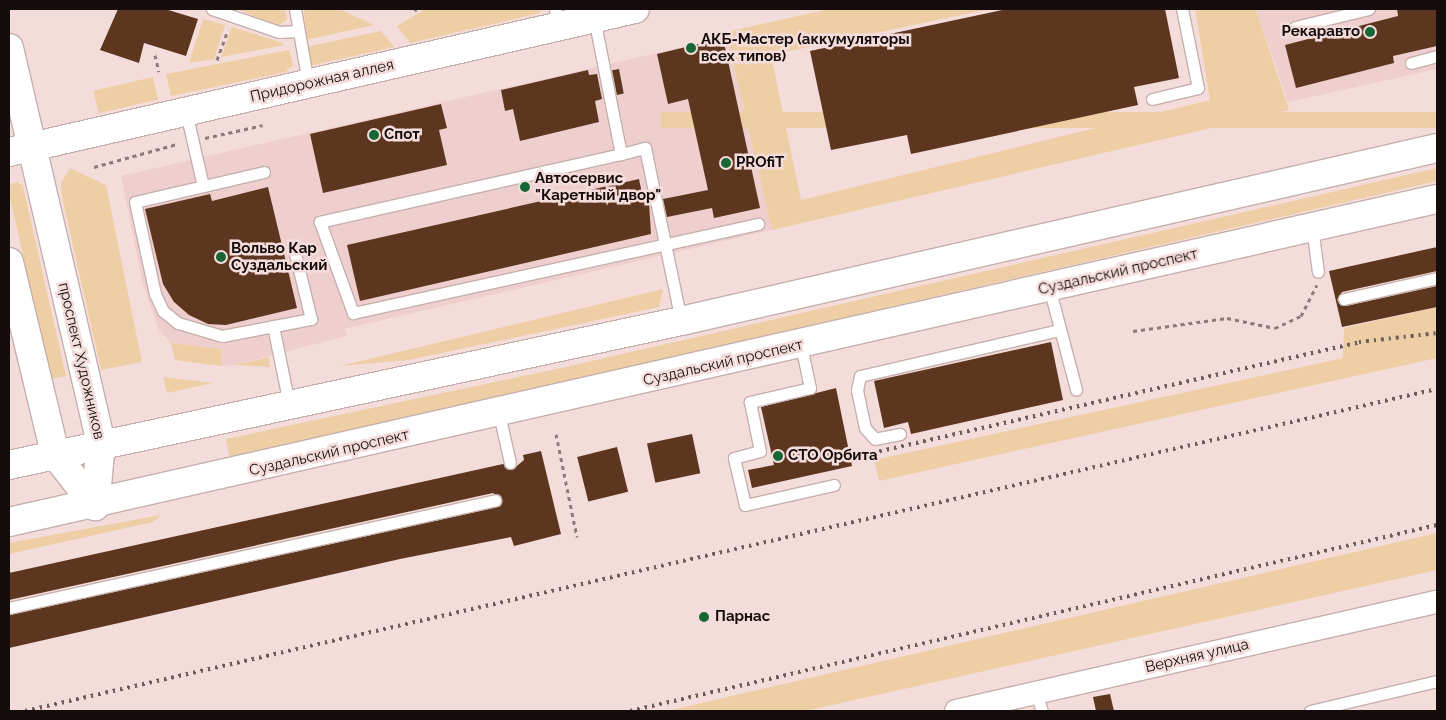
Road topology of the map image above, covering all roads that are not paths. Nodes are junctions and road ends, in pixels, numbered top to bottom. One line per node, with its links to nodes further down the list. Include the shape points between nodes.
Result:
1 (212, 9): 9 (lane, via 279,32)
2 (295, 9): 9 (lane)
3 (635, 9): 7 (main road, Придорожная аллея)
4 (1182, 9): 14 (lane, via 1198,88)
5 (1370, 9): 8 (lane)
6 (556, 18): 7 (main road, Придорожная аллея); 13 (main road, Придорожная аллея)
7 (594, 18): 18 (lane)
8 (1295, 27)
9 (298, 32): 13 (lane)
10 (9, 48): 17 (main road, проспект Художников)
11 (1437, 56): 12 (lane)
12 (1411, 63)
13 (308, 84): 15 (main road, Придорожная аллея)
14 (1152, 100)
15 (186, 112): 17 (main road, Придорожная аллея); 20 (lane)
16 (1437, 148): 31 (main road)
17 (20, 150): 39 (main road, проспект Художников)
18 (621, 154): 24 (lane, via 645,148); 24 (lane, via 320,222 352,313)
19 (264, 172): 20 (lane)
20 (203, 186): 32 (lane, via 135,202 155,294 163,311 197,332 222,336)
21 (1437, 199): 23 (main road, Суздальский проспект)
22 (758, 224): 24 (lane)
23 (1312, 227): 27 (lane); 29 (main road, Суздальский проспект)
24 (665, 244): 31 (lane)
25 (294, 250): 32 (lane, via 311,319)
26 (9, 262): 40 (main road)
27 (1318, 272)
28 (1437, 278): 30 (lane)
29 (1049, 287): 33 (lane); 34 (main road, Суздальский проспект)
30 (1344, 299)
31 (681, 321): 36 (main road)
32 (272, 326): 36 (lane)
33 (1060, 330): 35 (lane); 38 (lane, via 860,376 857,390 865,428 875,439)
34 (801, 345): 37 (main road, Суздальский проспект); 43 (lane, via 810,388 750,402 760,451 734,458 745,505)
35 (1076, 389)
36 (289, 404): 39 (main road)
37 (499, 414): 41 (lane); 45 (main road, Суздальский проспект)
38 (900, 434)
39 (101, 443): 40 (main road); 45 (main road, проспект Художников)
40 (55, 454): 42 (main road); 45 (main road)
41 (510, 463)
42 (9, 465)
43 (834, 485)
44 (495, 500): 48 (lane)
45 (95, 506): 46 (main road, Суздальский проспект)
46 (9, 522)
47 (1437, 602): 50 (street, Верхняя улица)
48 (9, 608)
49 (1437, 681): 52 (lane)
50 (1039, 702): 51 (street, Верхняя улица)
51 (956, 711)
52 (1310, 711)

